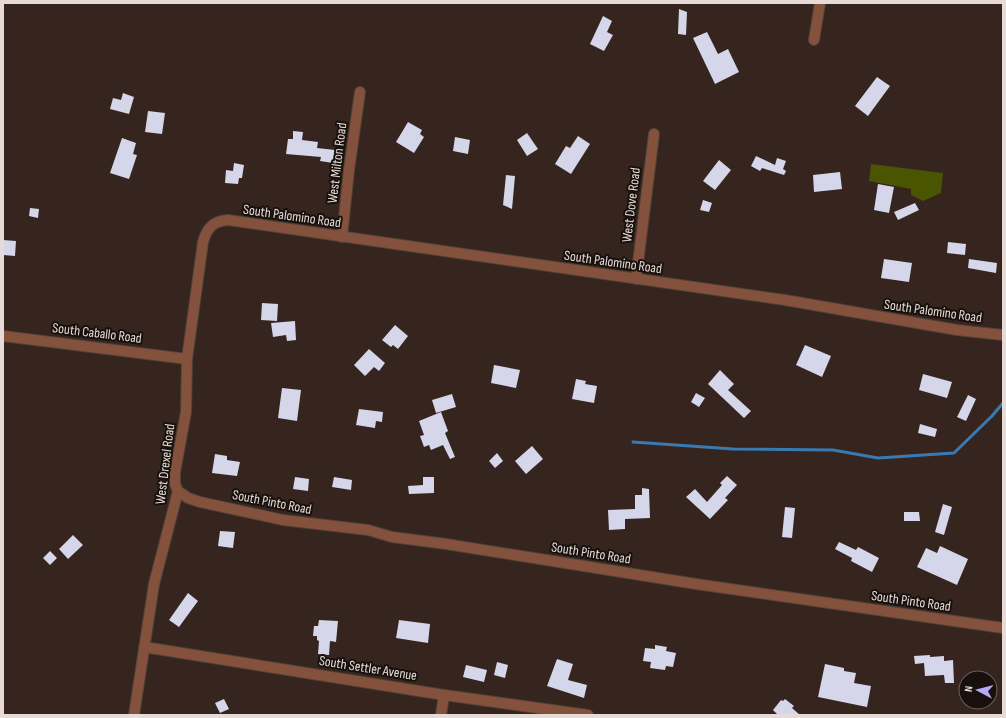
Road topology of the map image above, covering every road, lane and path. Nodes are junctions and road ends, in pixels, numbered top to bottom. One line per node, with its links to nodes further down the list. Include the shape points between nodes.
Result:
1 (820, 3): 2 (street)
2 (814, 40)
3 (360, 92): 6 (street, West Milton Road)
4 (654, 134): 7 (street, West Dove Road)
5 (219, 220): 6 (street, South Palomino Road); 10 (street, West Drexel Road, via 206,231 202,242)
6 (342, 237): 7 (street, South Palomino Road)
7 (636, 279): 8 (street, South Palomino Road)
8 (1003, 335)
9 (3, 336): 10 (street, South Caballo Road)
10 (187, 359): 11 (street, West Drexel Road, via 186,412 175,472)
11 (178, 491): 12 (street, South Pinto Road, via 200,502 283,520 368,530 392,537 696,584); 13 (street, West Drexel Road, via 154,584)
12 (1003, 628)
13 (144, 647): 14 (street, South Settler Avenue); 15 (street, West Drexel Road)
14 (444, 695): 16 (street); 17 (street, South Settler Avenue)
15 (134, 715)
16 (441, 715)
17 (588, 715)

